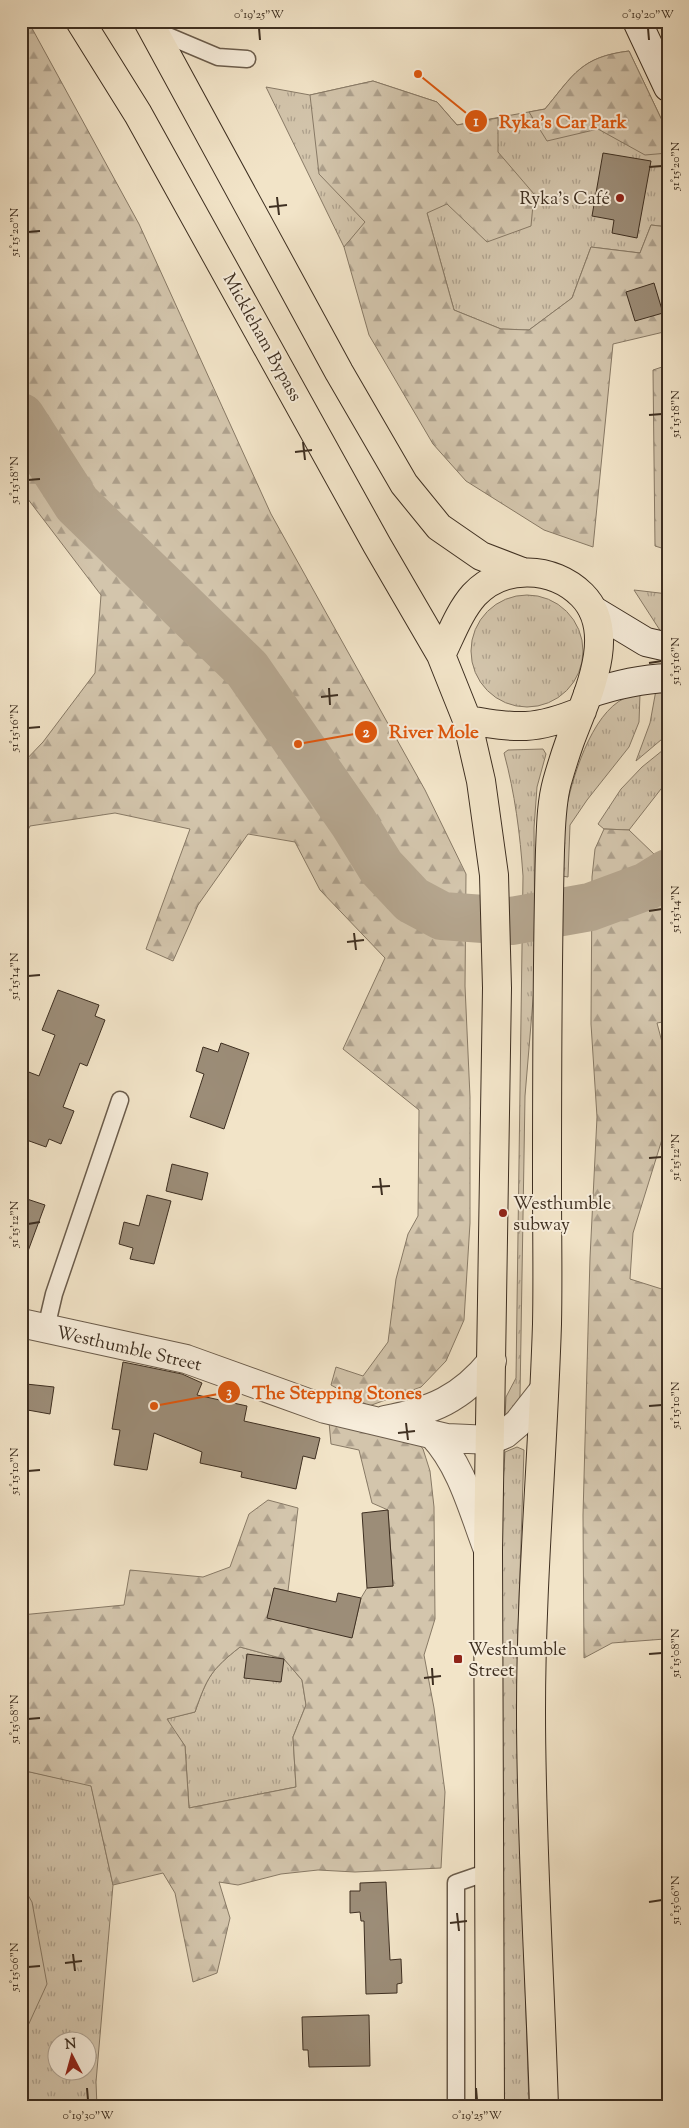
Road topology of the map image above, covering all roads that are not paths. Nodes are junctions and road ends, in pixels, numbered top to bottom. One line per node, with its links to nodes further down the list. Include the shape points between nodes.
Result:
1 (80, 21): 9 (highway, Mickleham Bypass, via 147,131)
2 (637, 21): 5 (street)
3 (151, 26): 4 (lane, via 218,57); 6 (highway, via 339,372 404,484 438,527 481,556)
4 (247, 59)
5 (668, 87)
6 (520, 571): 7 (highway, via 564,581 582,595); 9 (highway, via 494,580 475,594 460,615)
7 (593, 610): 8 (street, via 646,642); 11 (highway, via 599,634 596,664)
8 (668, 647)
9 (441, 655): 12 (highway)
10 (668, 678): 11 (street, via 611,686)
11 (585, 702): 12 (highway, via 559,720 538,726 516,727); 16 (highway, via 556,788 551,828 547,1322)
12 (467, 720): 15 (highway, via 481,781 494,874 497,988)
13 (120, 1100): 14 (lane, via 54,1294)
14 (34, 1326): 17 (street, Westhumble Street, via 186,1359 325,1409)
15 (492, 1362): 17 (street, Westhumble Street, via 475,1382 454,1397 414,1415); 19 (highway)
16 (543, 1391): 19 (street, via 518,1423); 24 (highway, via 531,1711)
17 (378, 1422): 18 (street, Westhumble Street)
18 (433, 1436): 19 (street, Westhumble Street); 20 (street, via 455,1463)
19 (491, 1440): 20 (highway)
20 (488, 1550): 21 (highway)
21 (488, 1872): 22 (lane, via 456,1883); 23 (highway)
22 (456, 2107)
23 (490, 2107)
24 (544, 2107)

